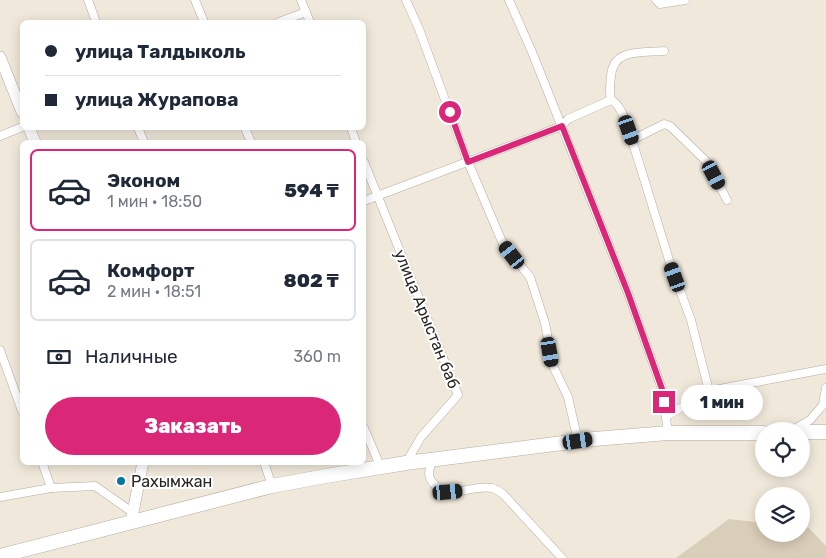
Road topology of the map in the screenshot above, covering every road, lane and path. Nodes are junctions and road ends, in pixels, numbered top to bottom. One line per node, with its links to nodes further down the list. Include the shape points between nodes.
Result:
1 (88, 0): 9 (street)
2 (195, 0): 10 (street)
3 (302, 0): 8 (street)
4 (406, 0): 21 (street)
5 (508, 0): 17 (street)
6 (656, 0): 7 (street, via 660,4)
7 (685, 0)
8 (306, 12): 11 (street); 12 (street)
9 (95, 20)
10 (203, 20)
11 (284, 20)
12 (309, 20)
13 (664, 50): 15 (street, via 624,54 616,59 611,67)
14 (0, 57): 16 (street)
15 (611, 100): 17 (street, via 568,119); 20 (street, via 617,103)
16 (20, 107)
17 (562, 126): 21 (street); 31 (street, via 628,293 662,389)
18 (20, 128): 19 (street)
19 (0, 136)
20 (632, 140): 25 (street, via 664,124 670,126 707,162); 29 (street, via 691,320)
21 (468, 162): 23 (street); 38 (street, via 503,244 530,278 545,323 553,366 568,397)
22 (366, 167): 23 (street, улица Арыстан баб)
23 (377, 196): 24 (street); 40 (street, улица Арыстан баб, via 458,395 421,437)
24 (366, 200)
25 (727, 200)
26 (0, 350): 30 (street)
27 (826, 369): 29 (street)
28 (826, 388): 32 (street, via 823,405)
29 (709, 391): 31 (street)
30 (20, 405)
31 (667, 416): 36 (street)
32 (807, 422)
33 (810, 432): 34 (highway)
34 (826, 432)
35 (366, 433): 44 (street)
36 (668, 433): 37 (highway); 38 (highway)
37 (755, 433)
38 (578, 441): 39 (highway)
39 (432, 460): 40 (highway); 50 (street, via 430,480 436,486 448,492 493,488 503,494)
40 (406, 463): 44 (highway)
41 (43, 465): 46 (street)
42 (142, 465): 48 (street)
43 (265, 465): 45 (street)
44 (381, 468): 45 (highway)
45 (272, 486): 48 (highway)
46 (51, 488): 47 (street); 48 (street, via 95,486)
47 (0, 496)
48 (132, 517): 49 (highway)
49 (0, 556)
50 (562, 558)

